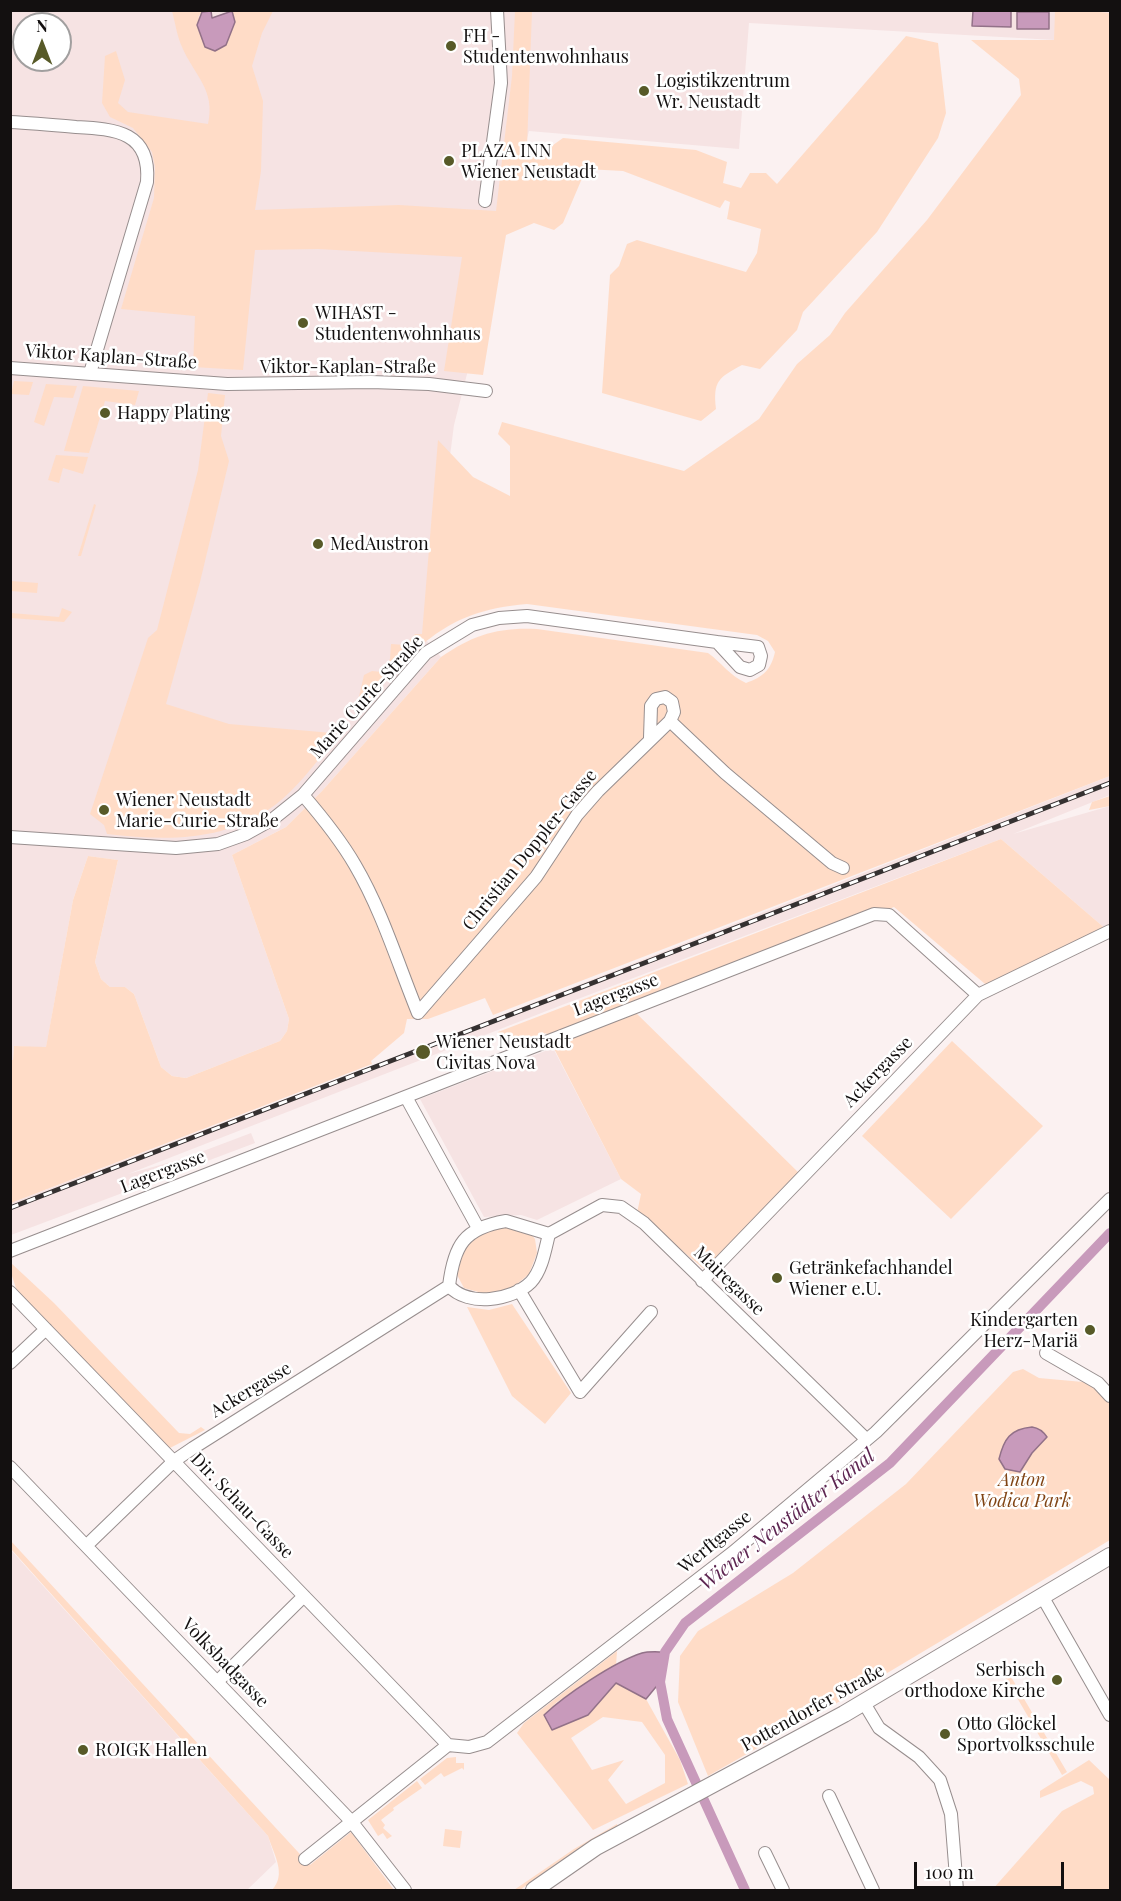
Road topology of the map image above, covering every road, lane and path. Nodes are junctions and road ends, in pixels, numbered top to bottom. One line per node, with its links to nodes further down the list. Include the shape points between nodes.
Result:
1 (497, 10): 3 (street, via 501,83)
2 (10, 122): 5 (street, via 114,129 131,138 143,152 148,167 147,182)
3 (485, 201)
4 (10, 368): 5 (street, Viktor Kaplan-Straße)
5 (90, 373): 6 (street, Viktor Kaplan-Straße)
6 (210, 383): 7 (street, Viktor-Kaplan-Straße, via 383,382)
7 (486, 391)
8 (717, 642): 11 (street, Marie Curie-Straße, via 528,616 499,618 472,626 426,653)
9 (670, 721): 10 (street, Christian Doppler-Gasse); 10 (street, via 674,712 672,702 665,697 656,699 651,706); 13 (street, via 724,773)
10 (650, 738): 11 (street, Christian Doppler-Gasse, via 577,815 536,877 418,1013 377,907 356,865)
11 (303, 795): 12 (street, Marie Curie-Straße, via 273,819 218,844 176,848)
12 (10, 837)
13 (843, 868)
14 (1110, 931): 15 (street, Ackergasse)
15 (978, 994): 16 (street, Lagergasse, via 889,915 874,914); 21 (street, Ackergasse)
16 (406, 1097): 18 (street); 20 (street, Lagergasse)
17 (1110, 1199): 30 (street, Werftgasse)
18 (478, 1228): 19 (street, via 506,1221); 22 (street, via 460,1243)
19 (549, 1234): 21 (street, Mairegasse, via 602,1205 621,1207 644,1223); 23 (street, via 537,1273)
20 (10, 1251)
21 (702, 1281): 30 (street, Mairegasse)
22 (449, 1286): 23 (street, via 454,1291 485,1299 505,1297); 31 (street, Ackergasse)
23 (519, 1290): 25 (street, via 580,1392)
24 (10, 1292): 26 (street, Dir. Schau-Gasse)
25 (651, 1312)
26 (46, 1329): 28 (street); 31 (street, Dir. Schau-Gasse)
27 (1046, 1353): 29 (street, via 1098,1383)
28 (10, 1363)
29 (1110, 1396)
30 (866, 1439): 40 (street, Werftgasse, via 732,1553 488,1742 469,1747)
31 (174, 1461): 33 (street, Ackergasse); 35 (street, Dir. Schau-Gasse)
32 (10, 1467): 33 (street, Volksbadgasse)
33 (87, 1545): 37 (street, Volksbadgasse)
34 (1110, 1556): 36 (main road, Pottendorfer Straße)
35 (304, 1596): 37 (street); 40 (street, Dir. Schau-Gasse)
36 (1042, 1596): 38 (main road, Pottendorfer Straße); 39 (street)
37 (218, 1681): 42 (street, Volksbadgasse)
38 (864, 1703): 46 (main road, Pottendorfer Straße, via 596,1847); 49 (street, via 879,1728 919,1757 940,1780 951,1814)
39 (1110, 1714)
40 (448, 1745): 42 (street)
41 (829, 1796): 48 (street)
42 (351, 1821): 44 (street); 45 (street, Volksbadgasse)
43 (765, 1853): 47 (street)
44 (305, 1859)
45 (405, 1890)
46 (534, 1890)
47 (783, 1890)
48 (873, 1890)
49 (957, 1890)

